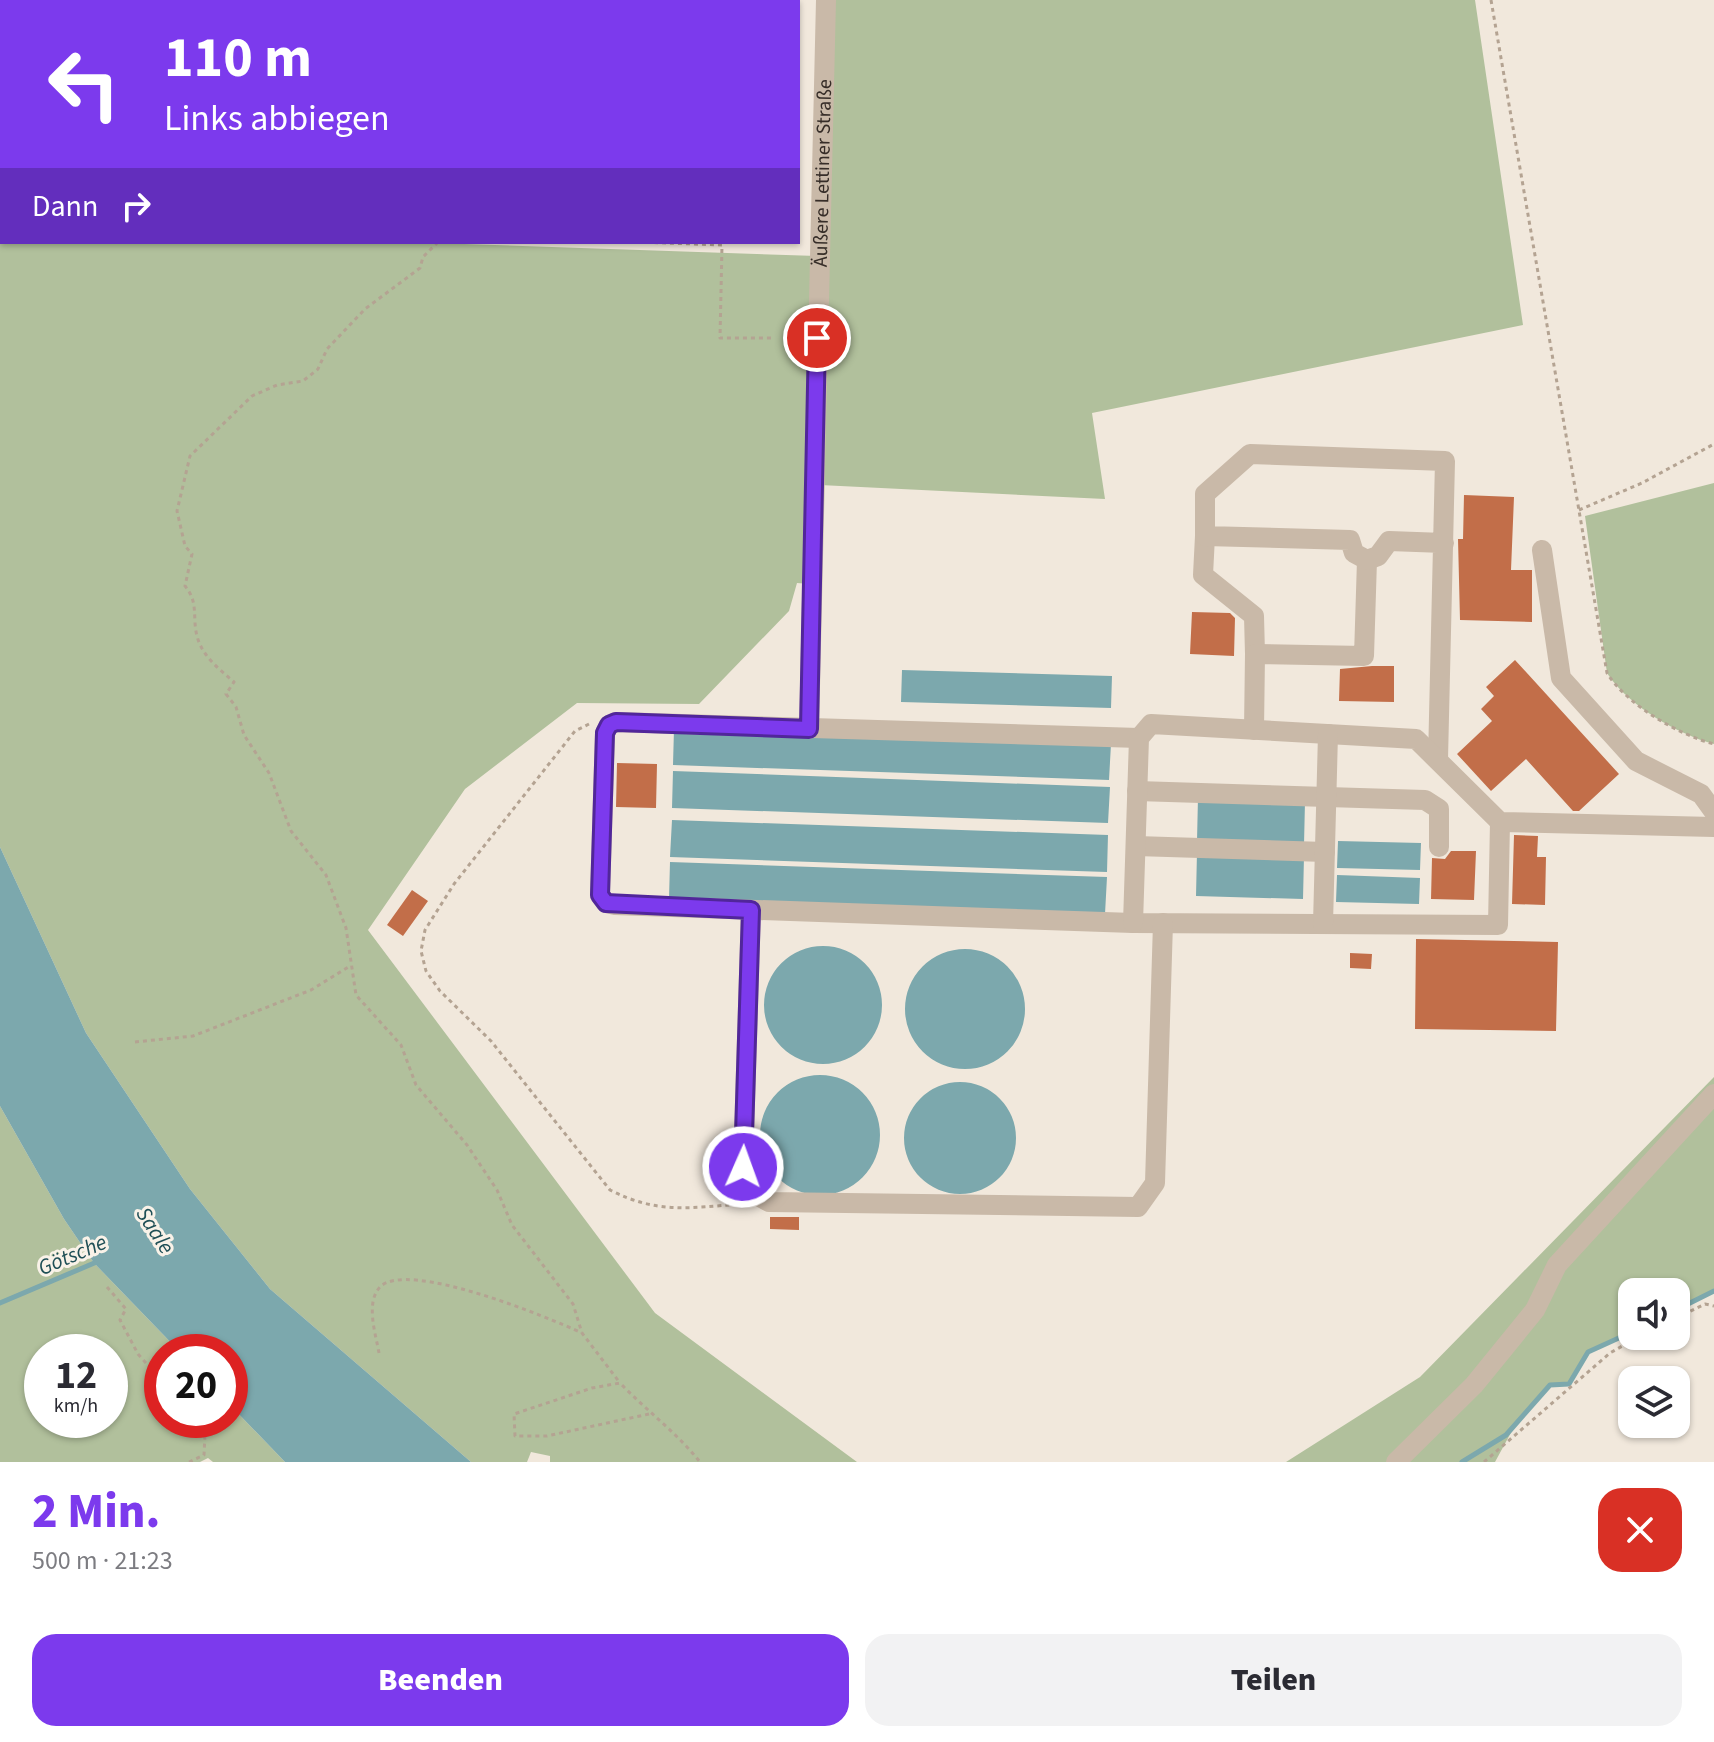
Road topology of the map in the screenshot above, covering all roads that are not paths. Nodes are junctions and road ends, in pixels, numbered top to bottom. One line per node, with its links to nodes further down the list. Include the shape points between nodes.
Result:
1 (826, 0): 7 (street, Äußere Lettiner Straße)
2 (1205, 536): 3 (street, via 1205,494 1250,454 1265,454 1445,461); 5 (street, via 1350,540 1354,553); 6 (street, via 1203,575 1254,616)
3 (1444, 543): 5 (street, via 1389,541 1378,556); 11 (street)
4 (1542, 550): 14 (street, via 1561,678 1636,761 1701,794)
5 (1367, 560): 6 (street, via 1364,656)
6 (1255, 654): 8 (street)
7 (809, 729): 10 (street); 20 (street, via 609,725 605,733 600,895 606,903)
8 (1254, 730): 9 (street); 10 (street, via 1151,724)
9 (1328, 734): 11 (street, via 1416,739); 13 (street)
10 (1139, 738): 12 (street)
11 (1438, 759): 15 (street)
12 (1137, 791): 13 (street); 17 (street)
13 (1326, 797): 18 (street, via 1425,800 1439,809); 19 (street)
14 (1714, 812)
15 (1500, 822): 16 (street); 23 (street, via 1498,925)
16 (1714, 827)
17 (1136, 846): 19 (street); 21 (street)
18 (1439, 847)
19 (1325, 852): 23 (street)
20 (751, 910): 21 (street); 22 (street, via 743,1167 751,1192 769,1202 1138,1207 1155,1183)
21 (1133, 923): 22 (street)
22 (1163, 923): 23 (street)
23 (1323, 924)
24 (1714, 1094): 25 (street, via 1557,1265 1535,1310 1474,1385)
25 (1396, 1462)

